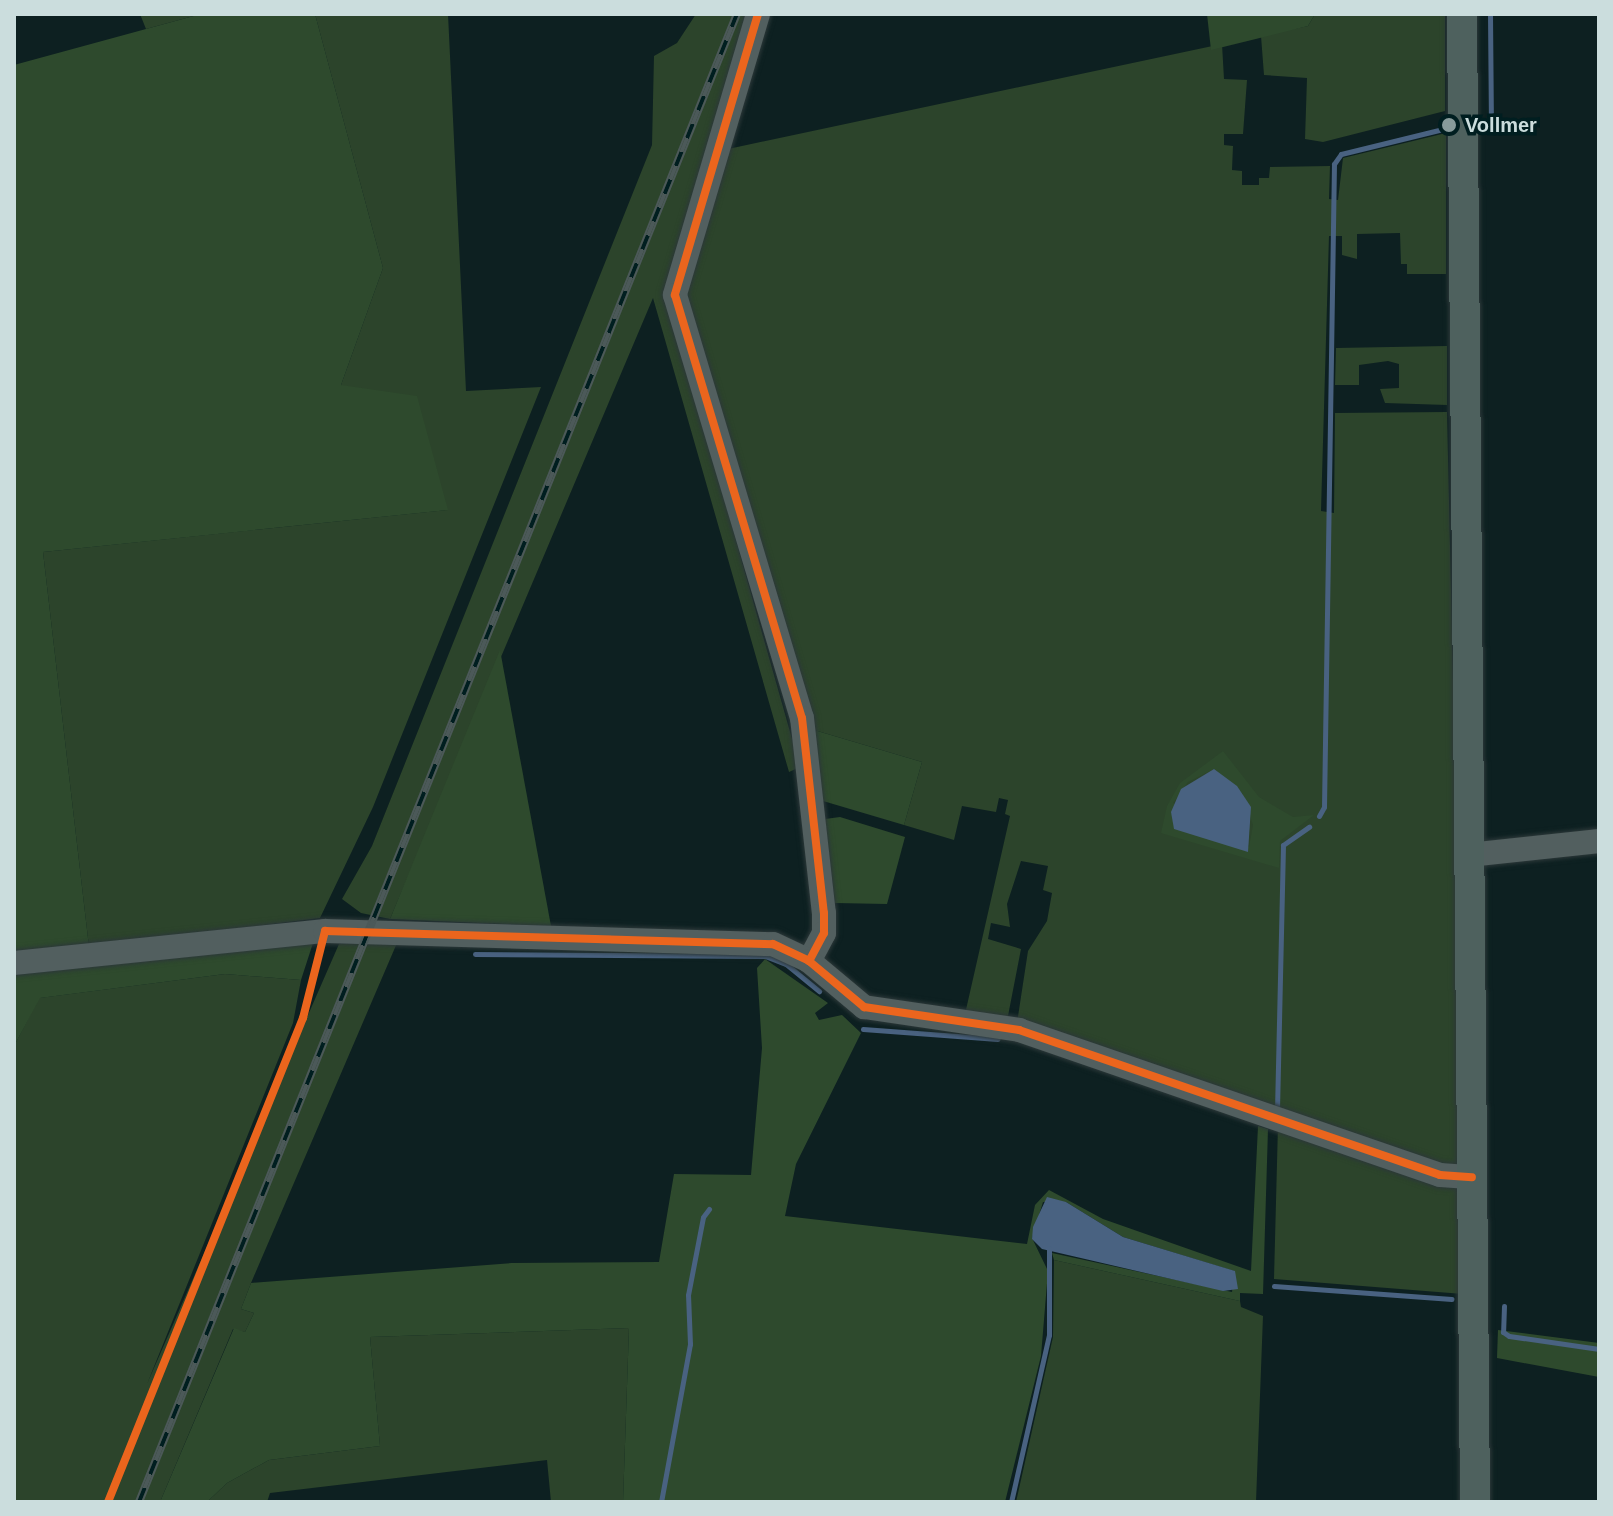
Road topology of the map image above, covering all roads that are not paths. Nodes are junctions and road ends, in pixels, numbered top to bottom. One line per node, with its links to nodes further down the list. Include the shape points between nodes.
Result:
1 (758, 14): 5 (street, via 675,295 802,718 824,913 824,933)
2 (1462, 14): 4 (main road)
3 (1599, 841): 4 (street)
4 (1469, 855): 7 (main road)
5 (809, 961): 6 (street, via 773,944 738,941 325,931); 7 (street, via 864,1007 1019,1030 1440,1175)
6 (14, 963)
7 (1472, 1177): 8 (main road)
8 (1475, 1502)

